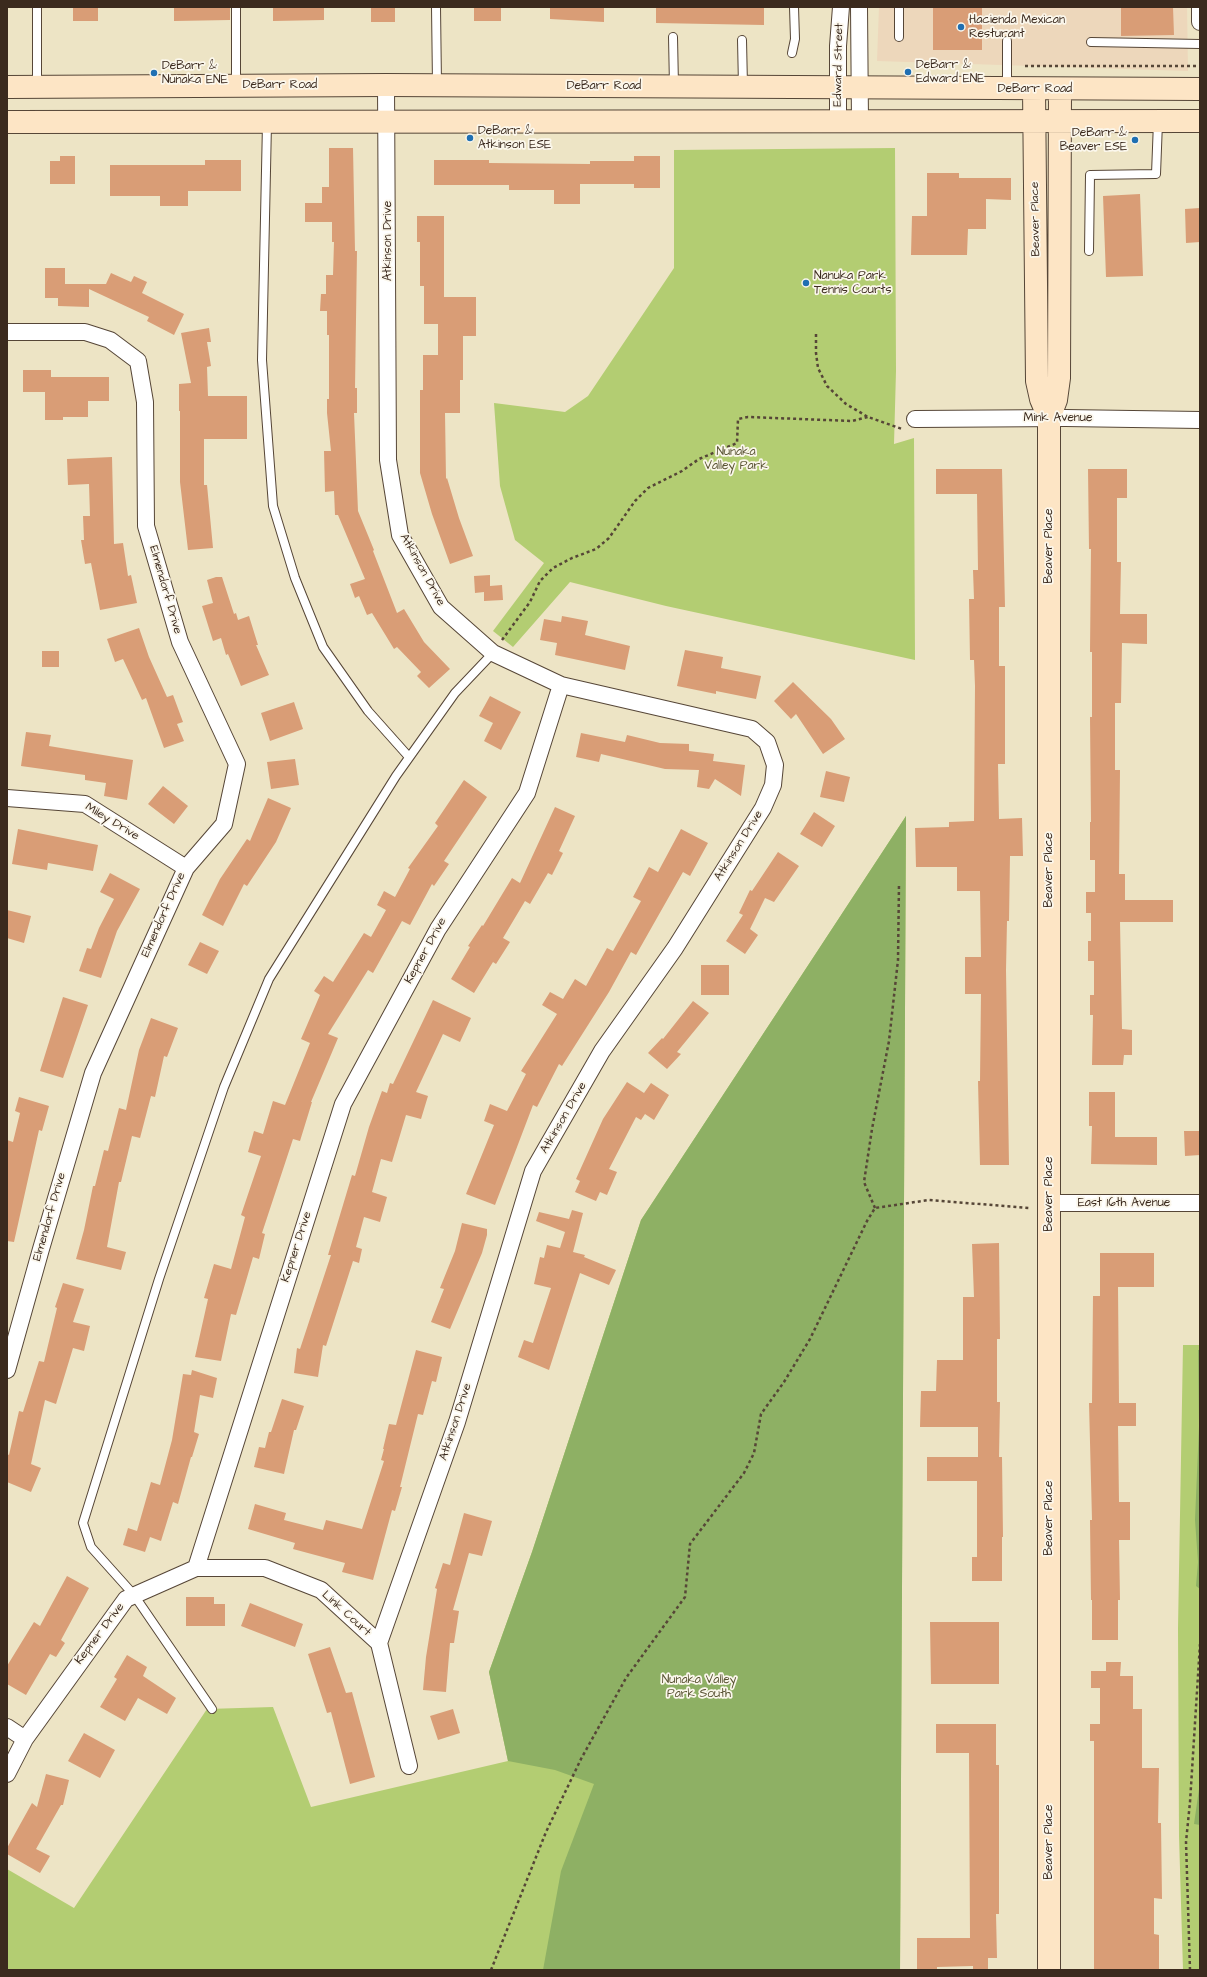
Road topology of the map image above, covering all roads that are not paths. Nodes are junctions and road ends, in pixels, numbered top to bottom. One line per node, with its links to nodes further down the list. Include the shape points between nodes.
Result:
1 (37, 7): 22 (lane)
2 (236, 7): 19 (lane)
3 (436, 7): 18 (lane)
4 (794, 7): 16 (lane, via 795,39)
5 (841, 7): 24 (street, Edward Street)
6 (859, 7): 24 (street, Edward Street)
7 (899, 7): 11 (lane)
8 (1200, 7): 9 (street)
9 (1200, 22)
10 (673, 37): 20 (lane)
11 (899, 37)
12 (742, 40): 23 (lane)
13 (1007, 41): 25 (lane)
14 (1091, 42): 15 (lane)
15 (1200, 44)
16 (792, 53)
17 (386, 85): 18 (main road, DeBarr Road); 19 (main road, DeBarr Road); 37 (street, Atkinson Drive)
18 (437, 85): 20 (main road, DeBarr Road)
19 (236, 86): 22 (main road, DeBarr Road)
20 (674, 86): 23 (main road, DeBarr Road)
21 (7, 87): 22 (main road, DeBarr Road)
22 (37, 87)
23 (743, 87): 24 (main road, DeBarr Road)
24 (849, 88): 25 (main road, DeBarr Road); 32 (street, Edward Street); 33 (street, Edward Street)
25 (1007, 89): 26 (main road, DeBarr Road)
26 (1034, 90): 27 (main road, DeBarr Road); 34 (main road, Beaver Place)
27 (1060, 90): 28 (main road, DeBarr Road); 35 (main road, Beaver Place)
28 (1200, 90)
29 (1200, 121): 36 (main road)
30 (7, 122): 31 (main road)
31 (267, 122): 37 (main road); 45 (lane, via 262,360 273,506 295,578 323,647 368,711)
32 (838, 122): 33 (main road); 37 (main road)
33 (860, 122): 34 (main road)
34 (1035, 122): 35 (main road); 40 (main road, Beaver Place, via 1037,382)
35 (1060, 122): 36 (main road); 40 (main road, Beaver Place, via 1059,378 1056,400)
36 (1158, 122): 38 (lane, via 1156,174 1090,175)
37 (387, 123): 43 (street, Atkinson Drive, via 388,460 400,535 441,607)
38 (1089, 251)
39 (7, 332): 47 (street, Elmendorf Drive, via 85,332 110,340 138,361 145,402 146,526 180,642 237,764 224,824)
40 (1049, 418): 41 (street, Mink Avenue); 42 (street, Mink Avenue); 48 (main road, Beaver Place)
41 (915, 419)
42 (1200, 420)
43 (493, 653): 44 (street, Atkinson Drive); 45 (lane, via 455,693)
44 (561, 685): 51 (street, Kepner Drive, via 528,793 438,929 343,1104); 53 (street, Atkinson Drive, via 752,729 767,742 775,765 773,785 763,808 675,948 602,1051 533,1171 457,1422)
45 (409, 757): 52 (lane, via 269,979 224,1087 159,1279 83,1523 91,1547)
46 (7, 798): 47 (street, Miley Drive, via 85,804)
47 (186, 868): 50 (street, Elmendorf Drive, via 93,1073)
48 (1049, 1203): 49 (street, East 16th Avenue); 59 (main road, Beaver Place)
49 (1200, 1203)
50 (7, 1370)
51 (196, 1568): 52 (street, Kepner Drive); 53 (street, Link Court, via 265,1568 321,1590)
52 (134, 1595): 54 (lane); 56 (street, Kepner Drive, via 126,1599)
53 (379, 1643): 57 (street)
54 (212, 1709)
55 (7, 1727): 56 (street)
56 (25, 1739): 58 (street, Kepner Drive)
57 (409, 1766)
58 (7, 1774)
59 (1049, 1970)

